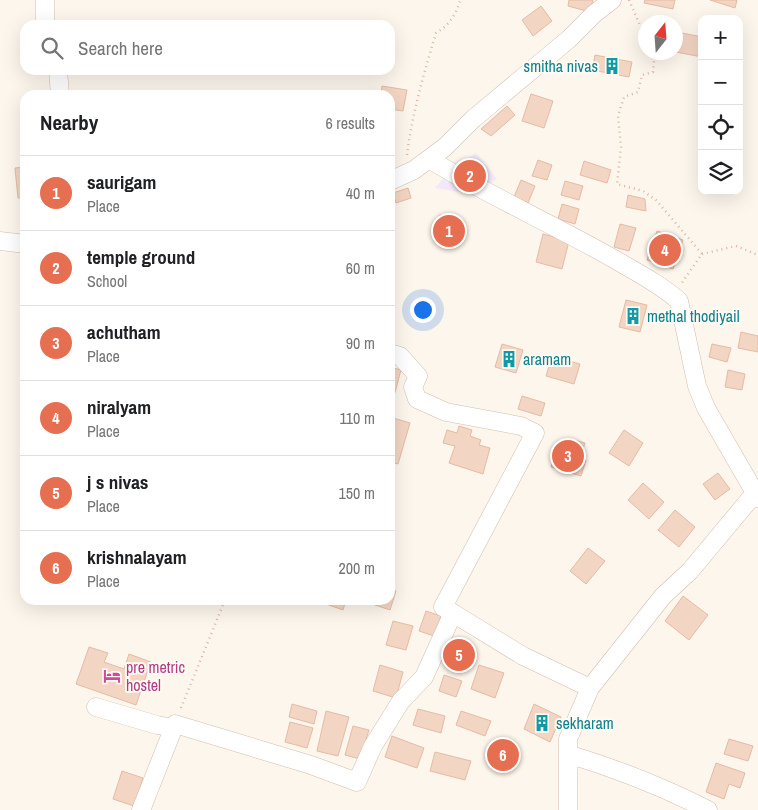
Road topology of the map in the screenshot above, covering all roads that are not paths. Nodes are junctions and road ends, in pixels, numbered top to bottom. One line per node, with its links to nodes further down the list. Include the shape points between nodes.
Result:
1 (45, 0): 3 (street)
2 (612, 0): 6 (street)
3 (45, 20)
4 (58, 75): 5 (street)
5 (60, 90)
6 (429, 159): 7 (street); 11 (street, via 571,234 679,300 697,386 706,408)
7 (397, 178)
8 (0, 241): 9 (street)
9 (20, 243)
10 (395, 354): 12 (street, via 418,376 413,387 417,399 446,412 521,426 535,433 443,607)
11 (756, 495): 13 (street, via 690,571 663,596)
12 (452, 613): 13 (street, via 523,656); 15 (street, via 424,677 401,702 357,782 311,765)
13 (590, 688): 16 (street, via 568,740)
14 (96, 707): 15 (street, via 157,726)
15 (174, 726): 17 (street)
16 (568, 754): 18 (street); 19 (street, via 614,768)
17 (141, 810)
18 (568, 810)
19 (708, 810)

